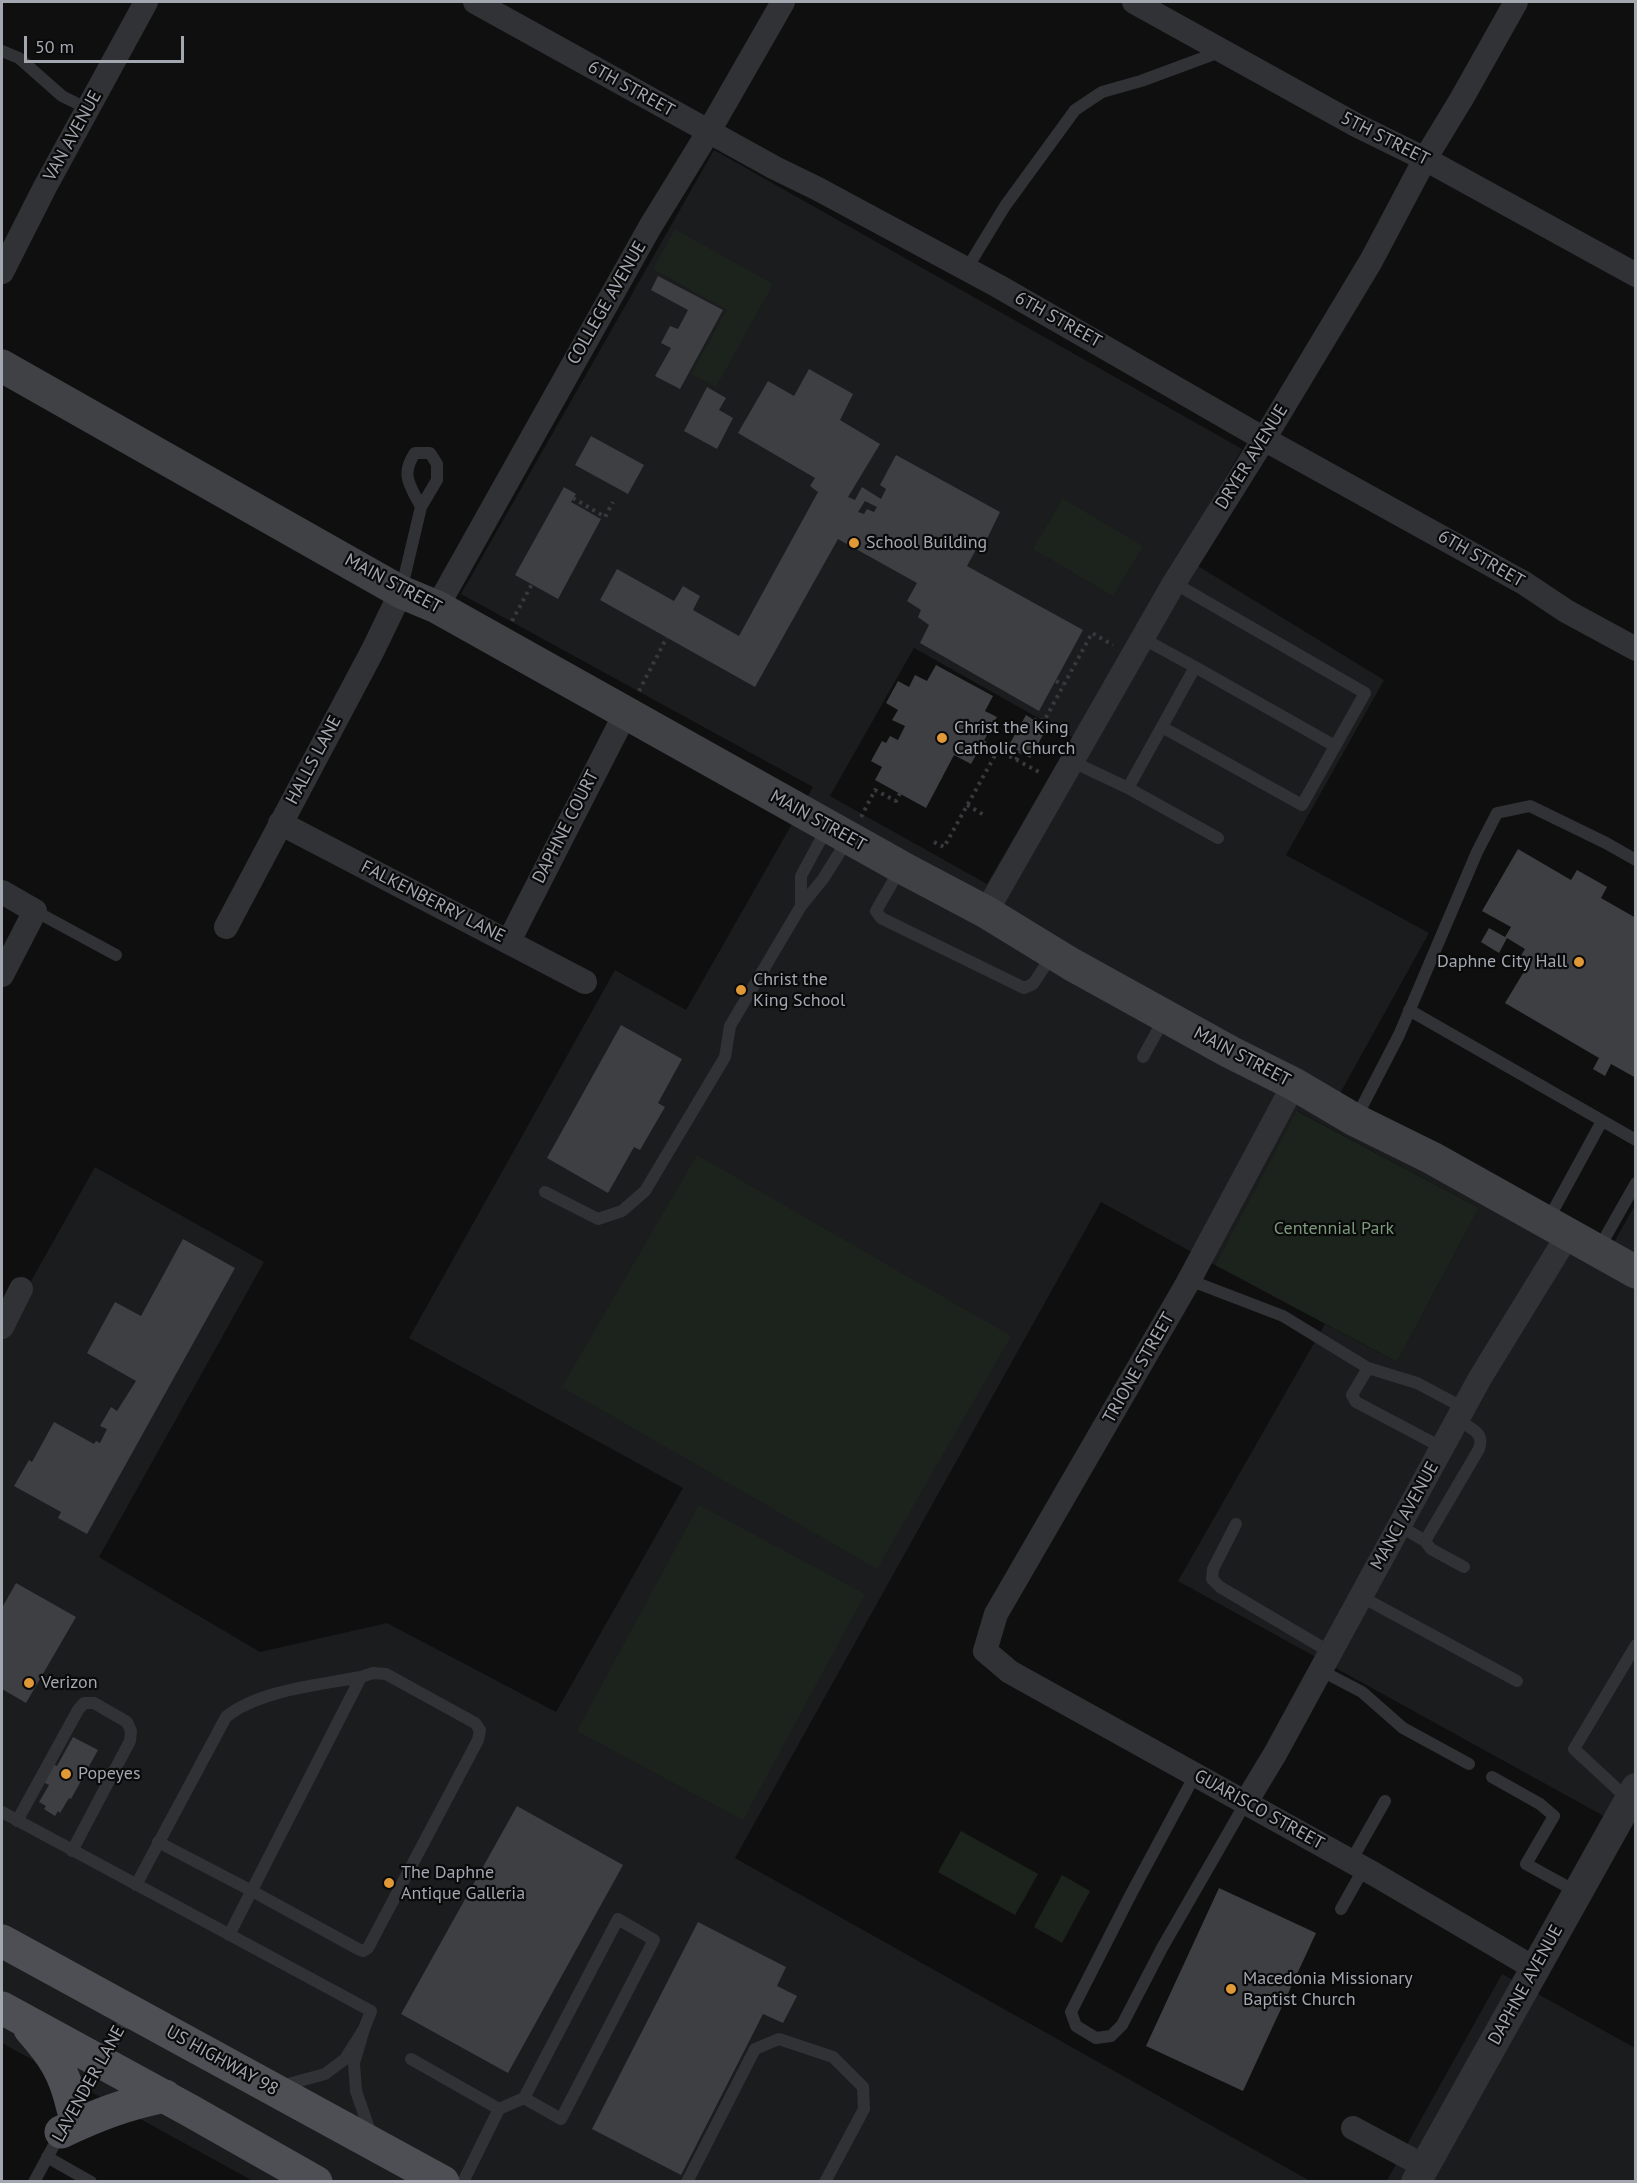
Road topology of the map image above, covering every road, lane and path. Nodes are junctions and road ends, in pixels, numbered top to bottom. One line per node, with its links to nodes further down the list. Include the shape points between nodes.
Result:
1 (146, 2): 8 (street, VAN AVENUE)
2 (475, 2): 9 (street, 6TH STREET)
3 (783, 2): 9 (street, COLLEGE AVENUE)
4 (1134, 2): 7 (street, 5TH STREET)
5 (1516, 2): 10 (street, DRYER AVENUE)
6 (2, 51): 8 (lane, via 19,58 62,96)
7 (1222, 51): 10 (street, 5TH STREET); 11 (lane, via 1102,92 1076,110 1005,206)
8 (88, 109): 12 (street, VAN AVENUE)
9 (709, 131): 11 (street, 6TH STREET); 22 (street, COLLEGE AVENUE)
10 (1425, 159): 13 (street, 5TH STREET); 15 (street, DRYER AVENUE, via 1371,261)
11 (966, 270): 15 (street, 6TH STREET)
12 (2, 272)
13 (1635, 275)
14 (2, 366): 21 (main road, MAIN STREET)
15 (1264, 439): 19 (street, DRYER AVENUE); 26 (street, 6TH STREET)
16 (573, 498): 17 (path, via 605,517)
17 (613, 502)
18 (421, 507): 21 (lane)
19 (1174, 583): 25 (street, DRYER AVENUE); 34 (lane, via 1365,693)
20 (532, 584): 23 (path)
21 (401, 592): 22 (main road, MAIN STREET); 44 (street, HALLS LANE)
22 (437, 607): 30 (main road, MAIN STREET)
23 (511, 624)
24 (667, 637): 30 (path)
25 (1137, 646): 27 (lane); 29 (path, via 1092,633); 38 (street, DRYER AVENUE)
26 (1635, 649)
27 (1195, 667): 32 (lane); 34 (lane)
28 (1056, 681): 29 (path)
29 (1063, 685): 31 (path, via 1044,721)
30 (631, 704): 45 (main road, MAIN STREET); 55 (street, DAPHNE COURT)
31 (1035, 721)
32 (1161, 727): 34 (lane, via 1302,806); 40 (lane)
33 (983, 742): 35 (path)
34 (1335, 746)
35 (998, 750): 37 (path); 42 (path)
36 (1020, 752): 37 (path)
37 (1016, 760): 39 (path)
38 (1071, 761): 40 (lane); 53 (street, DRYER AVENUE)
39 (1041, 774)
40 (1128, 788): 46 (lane)
41 (900, 793): 45 (path, via 896,801 875,790)
42 (967, 805): 43 (path); 47 (path, via 944,847)
43 (984, 815)
44 (280, 823): 54 (street, HALLS LANE); 55 (street, FALKENBERRY LANE)
45 (838, 832): 49 (main road, MAIN STREET); 51 (lane, via 823,879); 51 (lane, via 801,876)
46 (1218, 838)
47 (934, 842)
48 (1635, 860): 60 (lane, via 1530,806 1497,813)
49 (901, 867): 53 (main road, MAIN STREET); 56 (lane, via 876,911 881,918 1024,988 1033,984)
50 (2, 892): 52 (street)
51 (801, 906): 68 (lane, via 730,1026 725,1057 645,1191 622,1211 598,1219)
52 (35, 911): 57 (lane); 58 (street)
53 (986, 912): 56 (main road, MAIN STREET)
54 (225, 927)
55 (509, 941): 59 (street, FALKENBERRY LANE)
56 (1054, 953): 61 (main road, MAIN STREET)
57 (116, 955)
58 (2, 975)
59 (585, 982)
60 (1409, 1010): 64 (lane); 65 (lane)
61 (1166, 1016): 62 (lane); 63 (main road, MAIN STREET)
62 (1143, 1057)
63 (1294, 1084): 64 (main road, MAIN STREET); 72 (street, TRIONE STREET)
64 (1355, 1120): 69 (main road, MAIN STREET)
65 (1602, 1121): 66 (lane); 69 (lane)
66 (1635, 1140)
67 (1635, 1183): 70 (lane)
68 (545, 1192)
69 (1558, 1227): 70 (main road, MAIN STREET); 76 (street, MANCI AVENUE)
70 (1598, 1250): 71 (main road, MAIN STREET)
71 (1635, 1272)
72 (1190, 1280): 75 (lane, via 1283,1316); 84 (street, TRIONE STREET, via 996,1614)
73 (21, 1289): 74 (street)
74 (2, 1327)
75 (1368, 1368): 76 (lane, via 1417,1383); 77 (lane, via 1352,1395 1356,1402)
76 (1461, 1414): 77 (street, MANCI AVENUE); 80 (lane, via 1482,1441)
77 (1443, 1448): 79 (street, MANCI AVENUE)
78 (1236, 1524): 85 (lane, via 1213,1569 1212,1579)
79 (1400, 1526): 80 (lane); 82 (street, MANCI AVENUE)
80 (1425, 1541): 81 (lane, via 1431,1549)
81 (1464, 1567)
82 (1360, 1596): 85 (street, MANCI AVENUE); 87 (lane)
83 (1635, 1646): 91 (lane, via 1574,1749)
84 (985, 1651): 89 (street, GUARISCO STREET, via 1010,1672)
85 (1325, 1661): 88 (lane, via 1403,1728); 93 (street, MANCI AVENUE)
86 (361, 1677): 96 (lane, via 258,1698 226,1717); 100 (lane); 100 (lane, via 386,1674 475,1723 480,1730 478,1740 368,1948 363,1951)
87 (1517, 1682)
88 (1468, 1764)
89 (1195, 1775): 93 (street, GUARISCO STREET); 93 (lane, via 1071,2012 1076,2026 1096,2038 1111,2036 1122,2025)
90 (1492, 1777): 101 (lane, via 1554,1816 1526,1864)
91 (1632, 1794): 101 (street, DAPHNE AVENUE)
92 (1385, 1801): 98 (lane)
93 (1246, 1802): 98 (street, GUARISCO STREET)
94 (2, 1812): 95 (lane)
95 (17, 1821): 97 (lane); 97 (lane, via 78,1710 84,1703 94,1702 127,1722 130,1741)
96 (159, 1842): 99 (lane); 100 (lane)
97 (72, 1851): 99 (lane)
98 (1358, 1865): 102 (lane); 105 (street, GUARISCO STREET)
99 (136, 1885): 103 (lane)
100 (252, 1891): 103 (lane)
101 (1577, 1892): 105 (street, DAPHNE AVENUE)
102 (1341, 1909)
103 (229, 1935): 108 (lane, via 371,2011)
104 (2, 1941): 106 (main road, US HIGHWAY 98)
105 (1534, 1968): 118 (street, DAPHNE AVENUE)
106 (129, 2010): 110 (lane, LAVENDER LANE); 111 (main road, US HIGHWAY 98)
107 (11, 2013): 110 (main road); 116 (main road, via 47,2048 68,2085)
108 (364, 2029): 111 (lane, via 345,2059 325,2074); 117 (lane, via 354,2063 356,2091)
109 (411, 2059): 114 (lane)
110 (102, 2063): 112 (main road); 116 (lane, LAVENDER LANE)
111 (272, 2088): 117 (main road, US HIGHWAY 98)
112 (165, 2097): 116 (main road, via 107,2111); 121 (main road)
113 (524, 2098): 113 (lane, via 618,1919 654,1940 561,2119); 114 (lane)
114 (499, 2109): 123 (lane)
115 (1353, 2128): 118 (street)
116 (61, 2133): 119 (lane, LAVENDER LANE); 120 (lane)
117 (374, 2144): 122 (main road, US HIGHWAY 98)
118 (1420, 2174)
119 (34, 2181)
120 (91, 2181)
121 (316, 2181)
122 (443, 2181)
123 (463, 2181)
124 (687, 2181): 125 (lane, via 754,2049 780,2039 833,2057 863,2087 864,2109)
125 (825, 2181)

